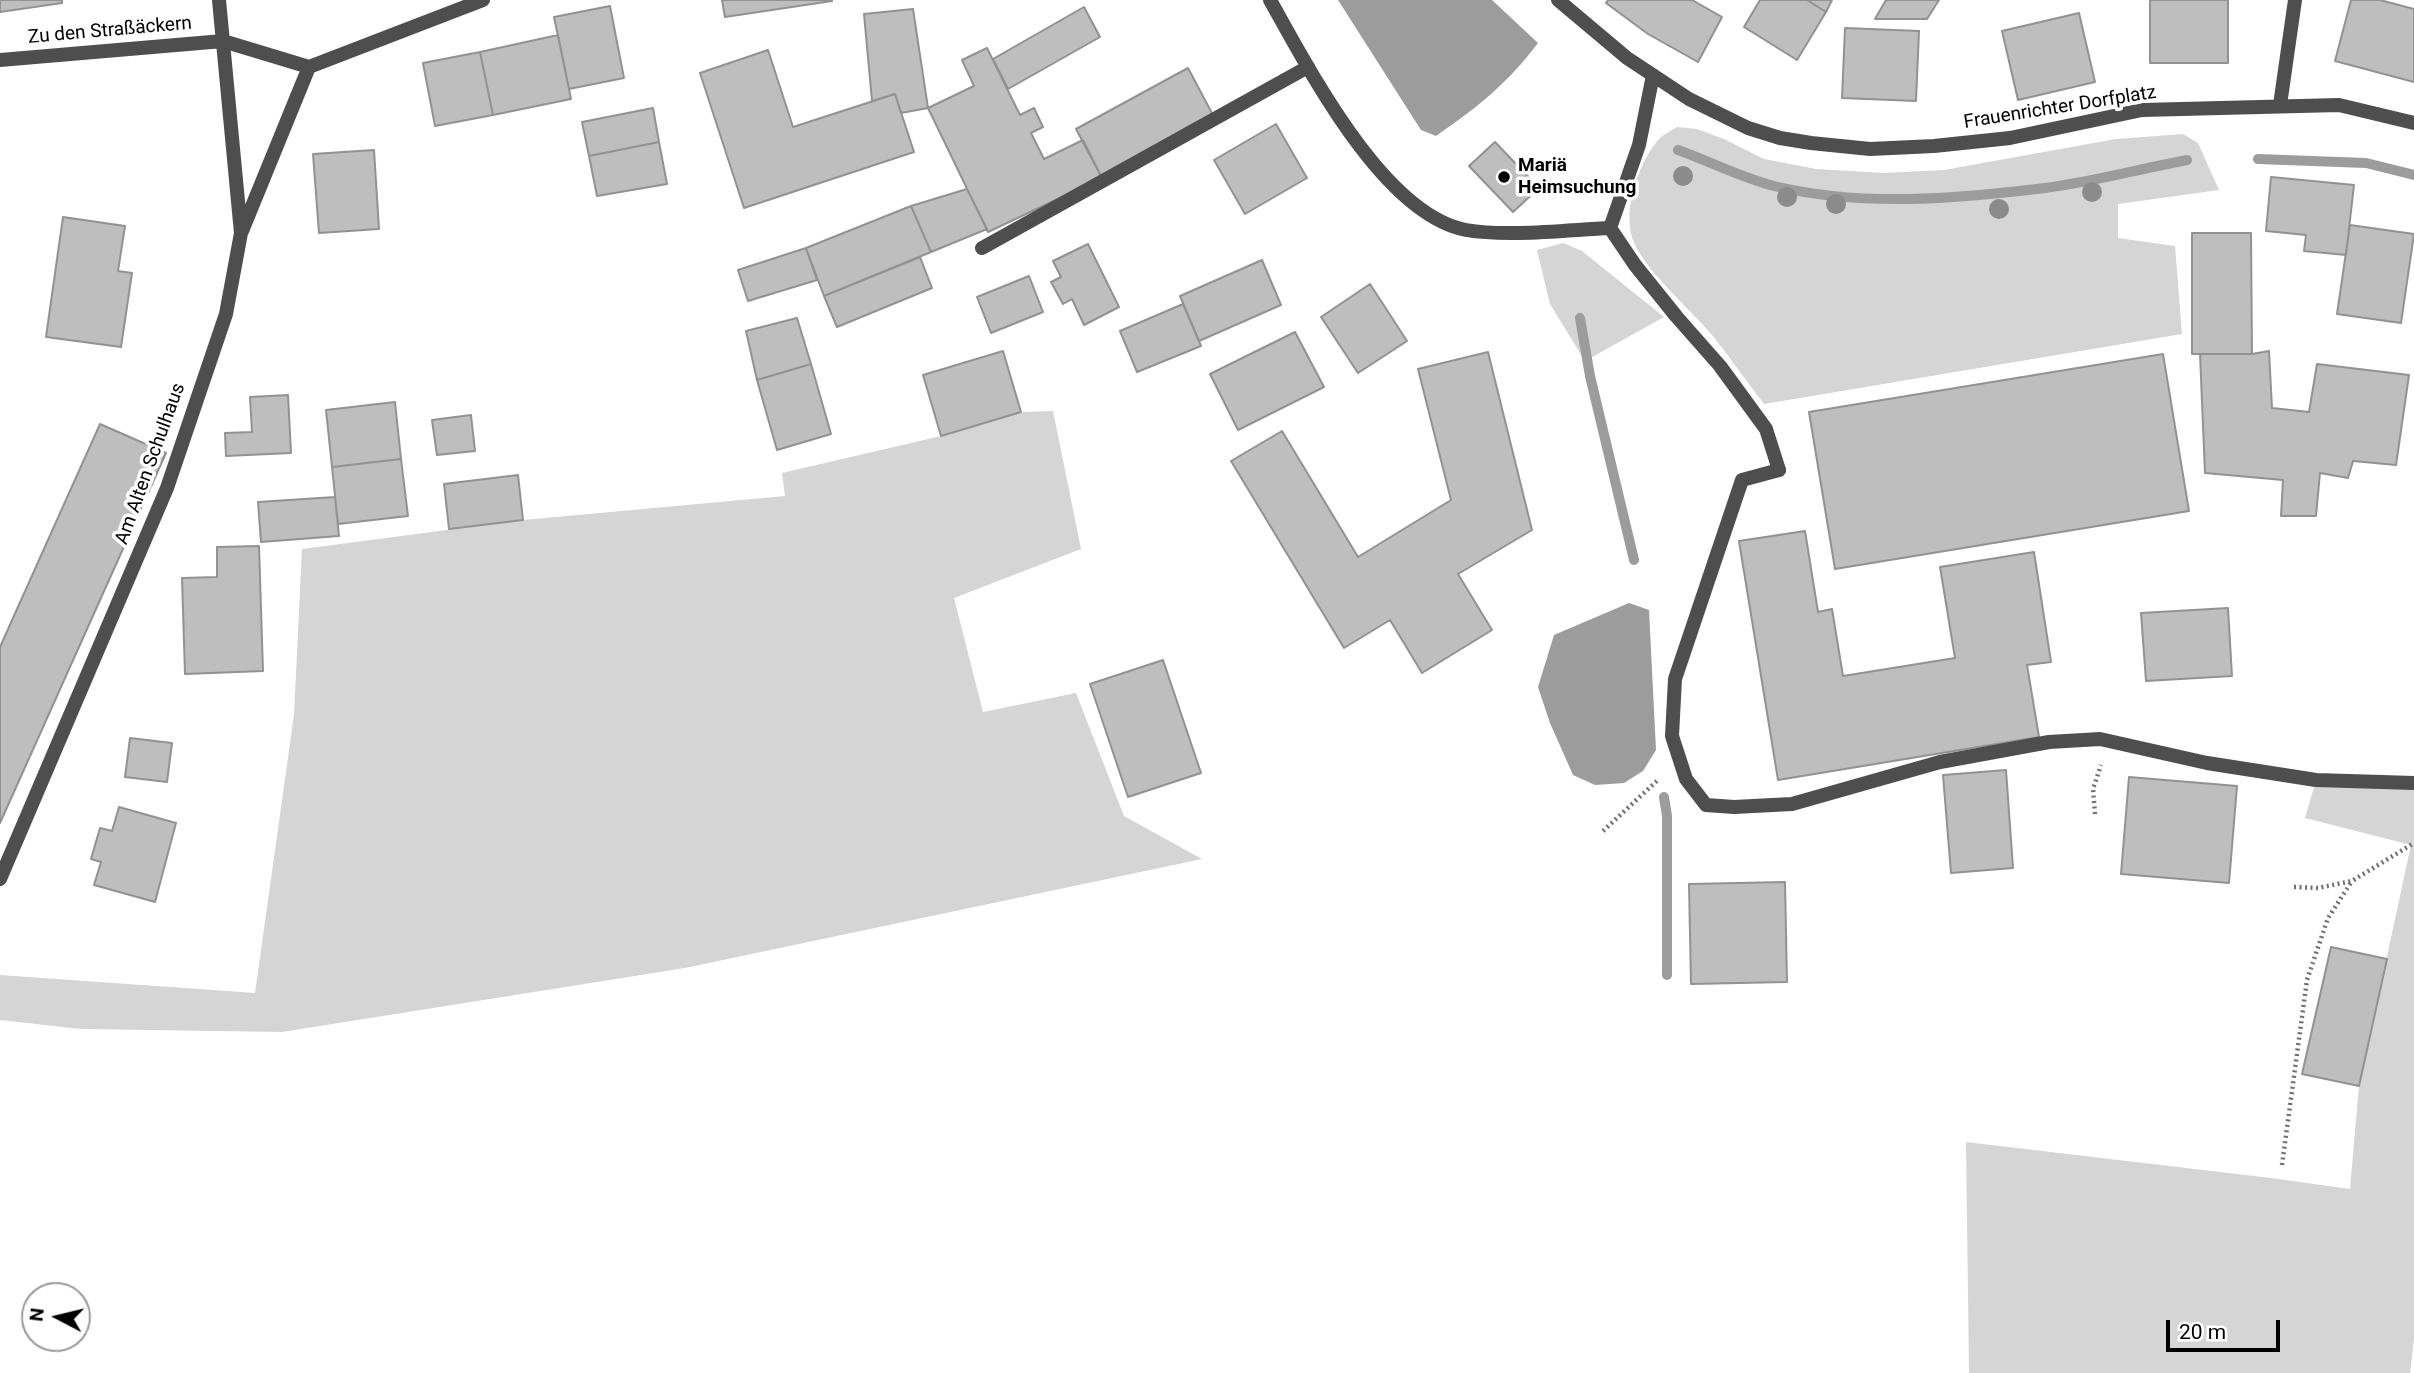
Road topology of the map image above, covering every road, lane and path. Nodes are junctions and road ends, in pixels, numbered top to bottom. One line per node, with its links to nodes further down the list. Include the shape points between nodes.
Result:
1 (219, 0): 6 (street, Am Alten Schulhaus)
2 (483, 0): 8 (street)
3 (1270, 0): 9 (street)
4 (1558, 0): 10 (street, Frauenrichter Dorfplatz)
5 (2295, 0): 11 (street)
6 (223, 41): 7 (street, Zu den Straßäckern); 8 (street); 14 (street, Am Alten Schulhaus)
7 (0, 60)
8 (309, 67): 14 (street)
9 (1308, 67): 13 (street, via 1369,158 1406,200 1433,219 1492,232); 15 (street)
10 (1653, 75): 11 (street, Frauenrichter Dorfplatz, via 1748,128 1790,140 1870,149 2010,138 2142,110); 13 (street, via 1639,145)
11 (2280, 105): 12 (street, Frauenrichter Dorfplatz, via 2339,105)
12 (2414, 123)
13 (1610, 228): 17 (street, via 1634,265 1720,366 1766,429 1779,470 1742,480 1675,679 1672,736)
14 (240, 233): 22 (street, Am Alten Schulhaus, via 226,314 167,488)
15 (982, 248)
16 (2113, 742): 17 (street, via 2049,741 1940,761 1792,803 1734,807 1706,805 1686,779); 18 (street, via 2316,780); 19 (path, via 2093,789)
17 (1680, 760): 20 (path)
18 (2414, 783)
19 (2095, 814)
20 (1603, 831)
21 (2414, 843): 23 (path)
22 (0, 879)
23 (2352, 881): 24 (path); 25 (path, via 2328,918 2307,980)
24 (2294, 887)
25 (2282, 1165)

